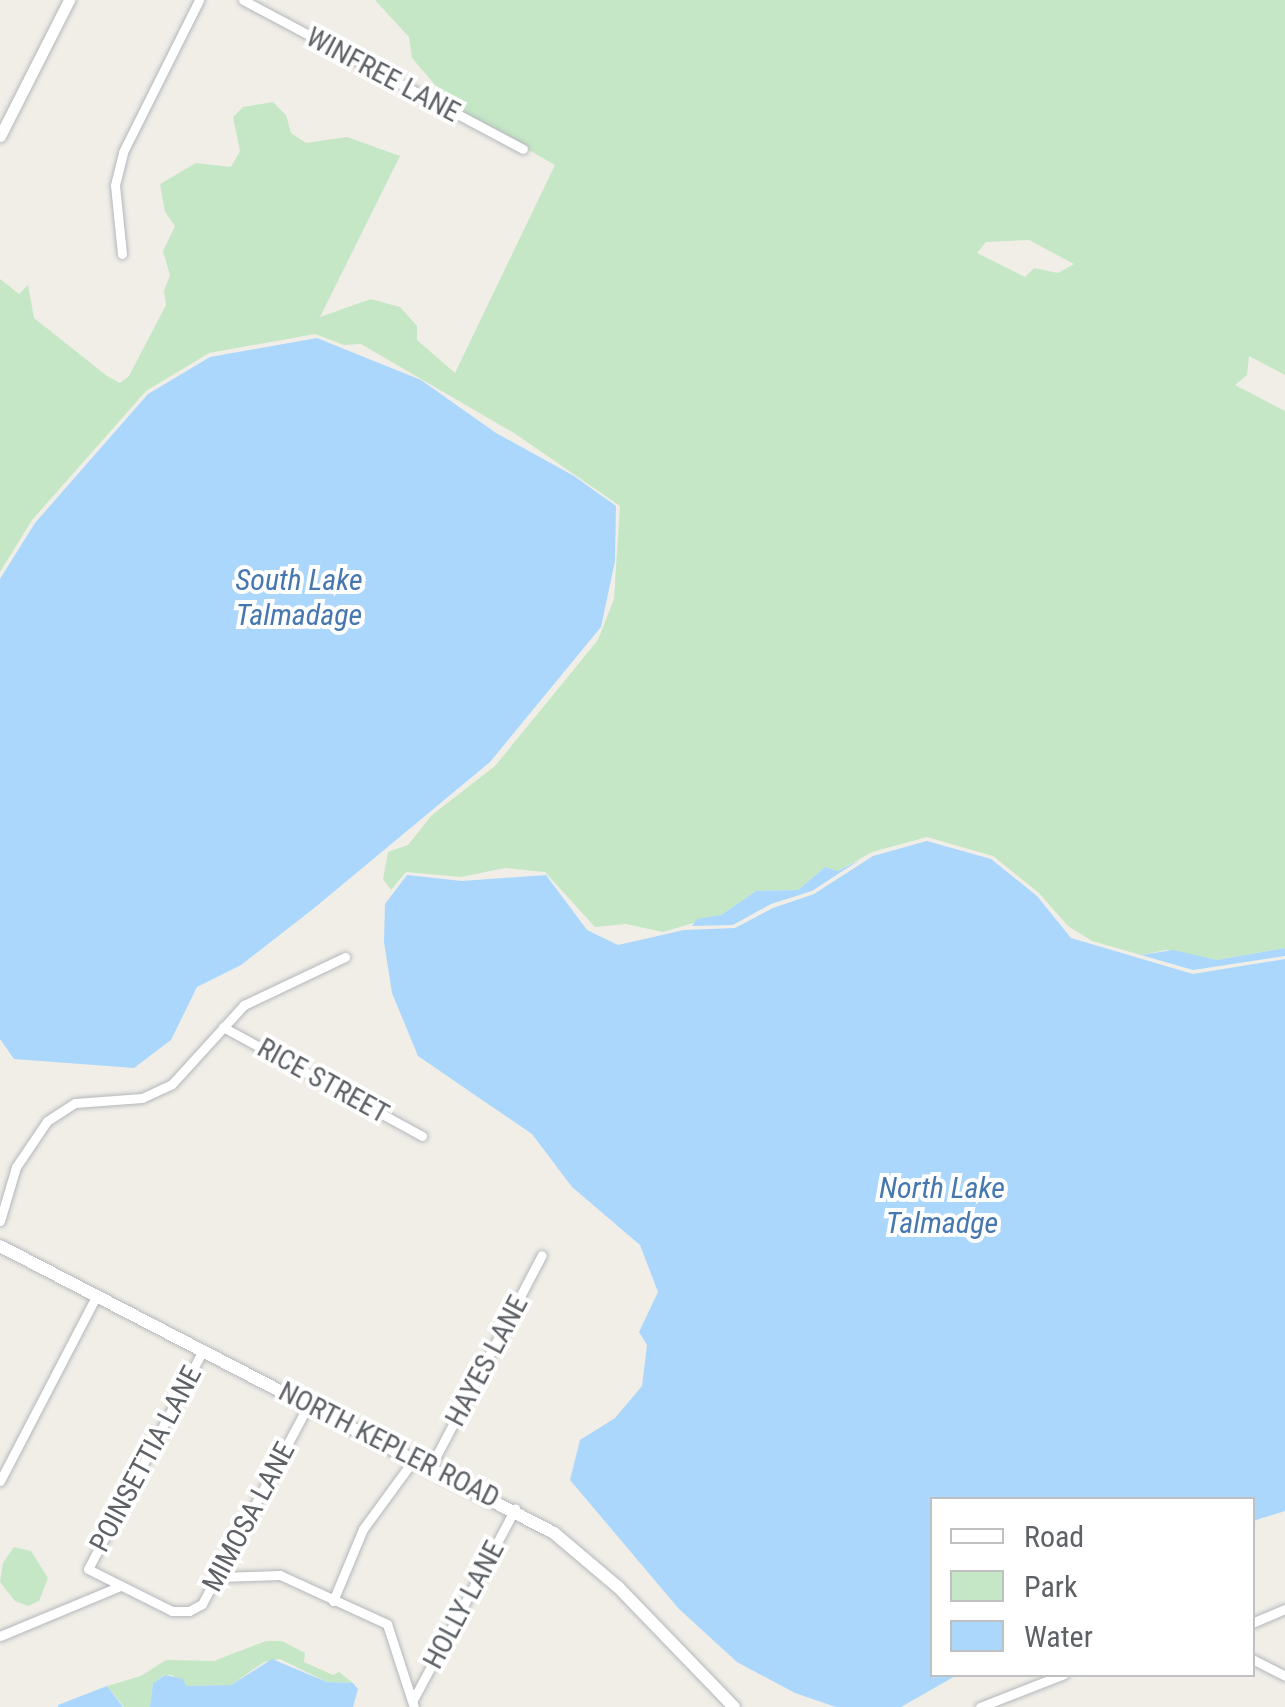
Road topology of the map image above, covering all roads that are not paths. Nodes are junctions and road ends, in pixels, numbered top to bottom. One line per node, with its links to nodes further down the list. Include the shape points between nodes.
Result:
1 (70, 0): 4 (street)
2 (199, 0): 6 (street, via 123,152 116,186)
3 (243, 0): 5 (street, WINFREE LANE)
4 (0, 136)
5 (523, 149)
6 (122, 254)
7 (346, 957): 8 (street, via 244,1005)
8 (223, 1027): 9 (street, RICE STREET); 10 (street, via 186,1072 162,1089 142,1098 75,1103 47,1120 16,1166)
9 (422, 1136)
10 (0, 1220)
11 (0, 1246): 13 (main road, NORTH KEPLER ROAD)
12 (542, 1255): 17 (street, HAYES LANE)
13 (97, 1295): 14 (main road, NORTH KEPLER ROAD); 18 (street)
14 (204, 1350): 15 (main road, NORTH KEPLER ROAD); 21 (street, POINSETTIA LANE, via 88,1569)
15 (309, 1404): 16 (main road, NORTH KEPLER ROAD); 20 (street, MIMOSA LANE)
16 (415, 1458): 17 (main road, NORTH KEPLER ROAD); 22 (street, via 363,1529)
17 (431, 1466): 19 (main road, NORTH KEPLER ROAD)
18 (0, 1481)
19 (515, 1509): 29 (street, HOLLY LANE); 30 (main road, NORTH KEPLER ROAD, via 590,1560)
20 (220, 1577): 21 (street, MIMOSA LANE, via 189,1612 172,1611); 22 (street, via 280,1575)
21 (120, 1586): 25 (street)
22 (333, 1601): 29 (street, via 387,1624)
23 (1285, 1610): 24 (street)
24 (1255, 1621)
25 (0, 1636)
26 (1255, 1661): 27 (street)
27 (1285, 1676)
28 (1056, 1677): 31 (street)
29 (414, 1704)
30 (734, 1707)
31 (980, 1707)

